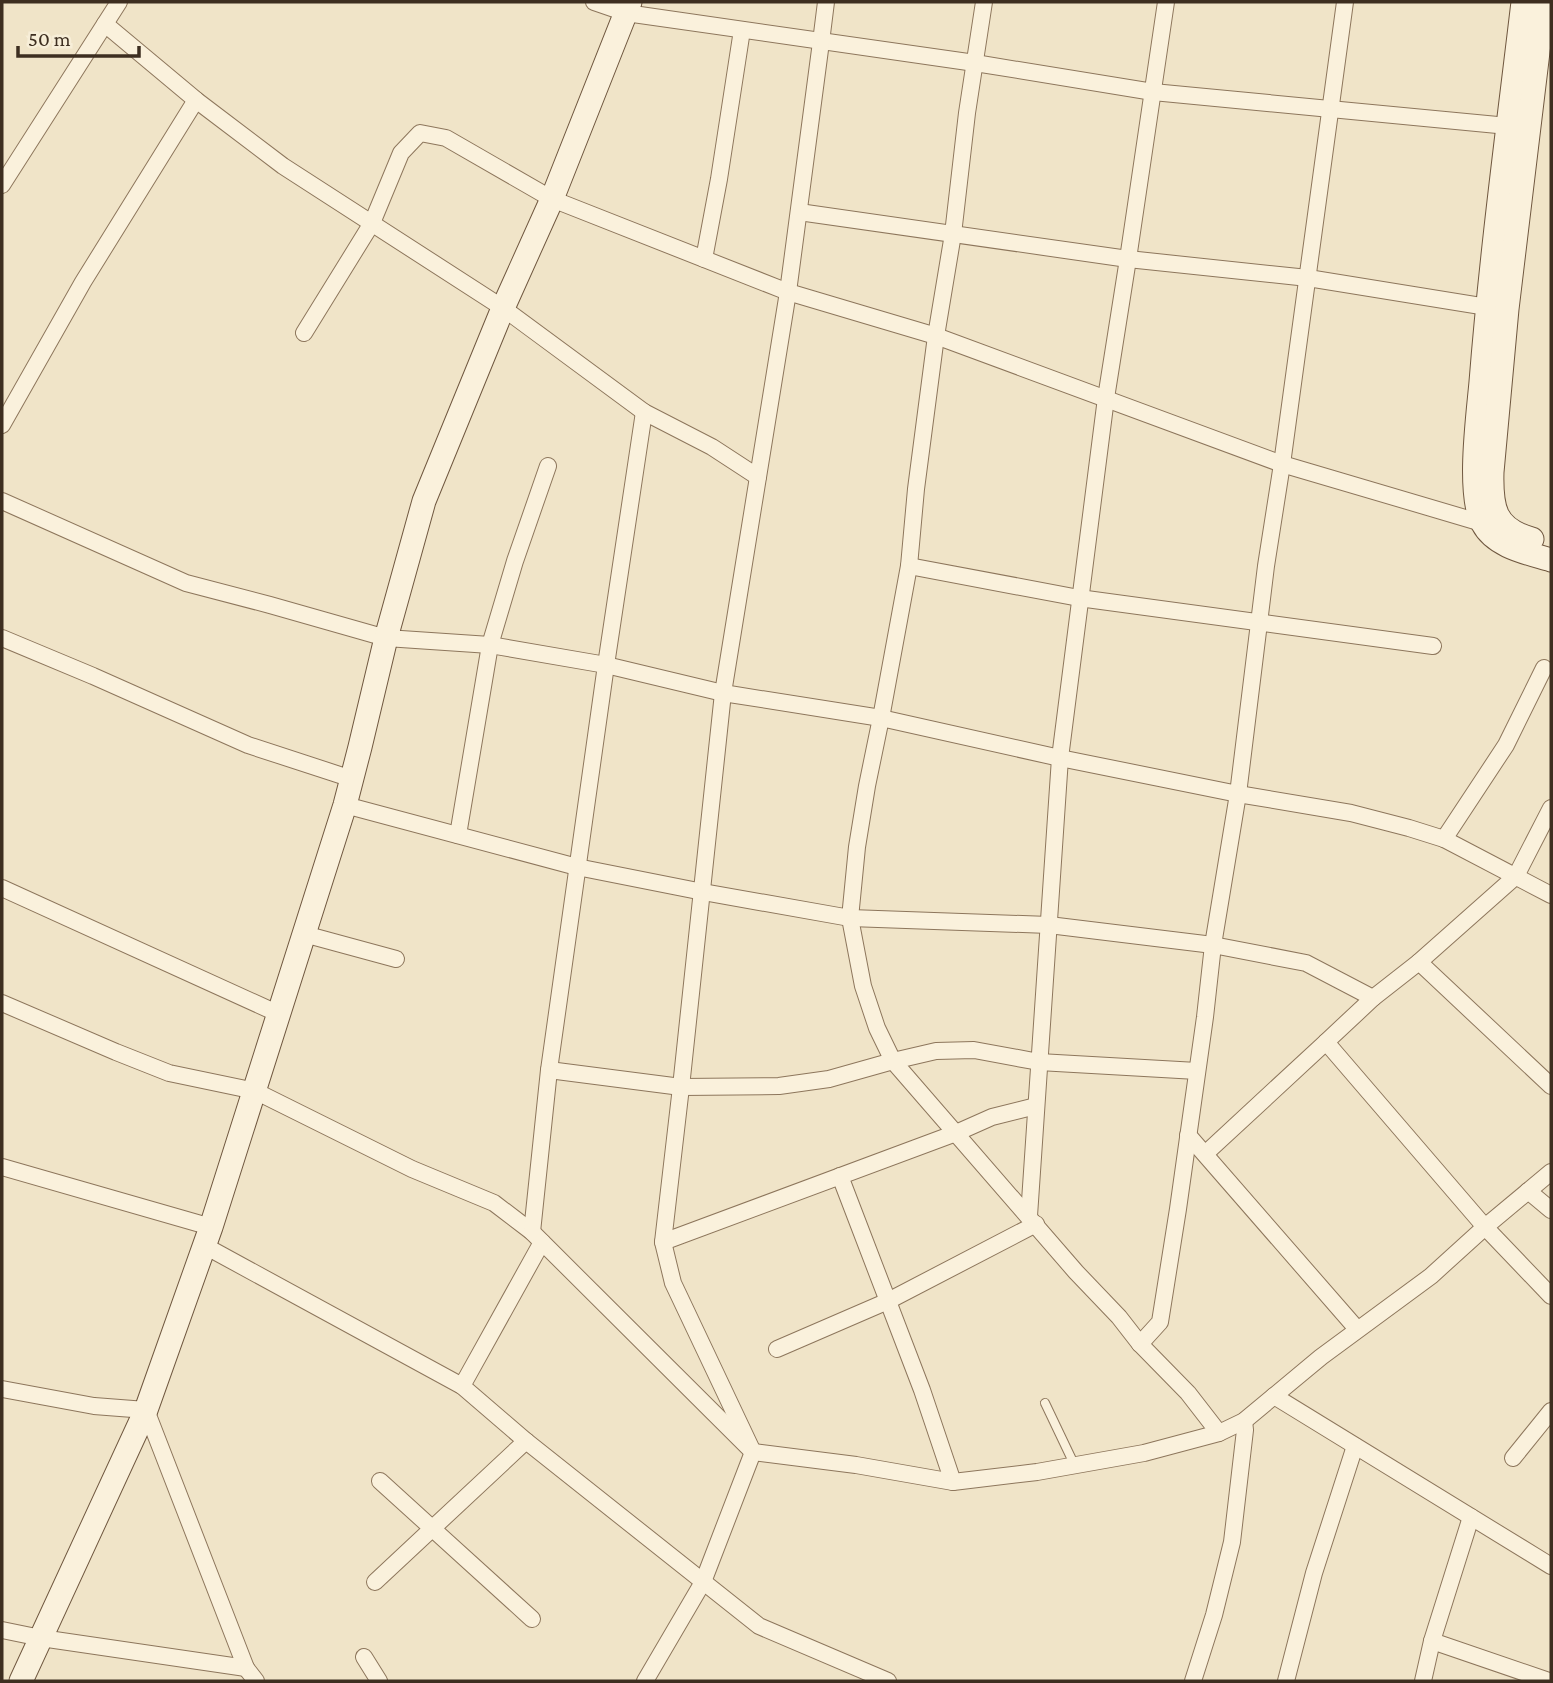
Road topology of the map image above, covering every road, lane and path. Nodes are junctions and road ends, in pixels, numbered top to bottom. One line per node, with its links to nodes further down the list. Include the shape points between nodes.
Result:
1 (119, 2): 10 (street)
2 (594, 2): 9 (street)
3 (825, 2): 12 (street)
4 (984, 2): 13 (street)
5 (1166, 2): 14 (street)
6 (1345, 2): 16 (street)
7 (1523, 2): 17 (street)
8 (1544, 2): 39 (street, via 1507,309 1492,496 1505,527)
9 (628, 7): 11 (street); 19 (street)
10 (105, 24): 15 (street); 18 (street)
11 (742, 30): 12 (street); 23 (street)
12 (821, 42): 13 (street); 20 (street)
13 (975, 63): 14 (street); 22 (street)
14 (1153, 92): 16 (street); 24 (street)
15 (196, 100): 21 (street, via 283,166); 33 (street, via 83,282)
16 (1331, 109): 17 (street); 25 (street)
17 (1508, 126): 27 (street)
18 (2, 184)
19 (552, 199): 21 (street, via 446,138 420,133 401,153); 23 (street); 28 (street)
20 (799, 212): 22 (street); 26 (street)
21 (372, 223): 28 (street); 29 (street)
22 (953, 234): 24 (street); 30 (street)
23 (704, 259): 26 (street)
24 (1128, 259): 25 (street); 31 (street)
25 (1308, 278): 27 (street); 34 (street)
26 (788, 292): 30 (street); 36 (street)
27 (1487, 307): 38 (street, via 1475,474)
28 (503, 308): 32 (street); 45 (street, via 424,501)
29 (304, 333)
30 (936, 336): 31 (street); 41 (street)
31 (1106, 398): 34 (street); 42 (street)
32 (644, 412): 36 (street); 48 (street)
33 (2, 425)
34 (1282, 464): 38 (street); 43 (street)
35 (548, 466): 46 (street)
36 (758, 477): 50 (street)
37 (3, 507): 45 (street, via 186,583)
38 (1482, 523): 40 (street, via 1493,537 1514,549)
39 (1551, 544)
40 (1551, 559)
41 (909, 566): 42 (street); 51 (street)
42 (1079, 598): 43 (street); 52 (street)
43 (1259, 623): 47 (street); 54 (street)
44 (2, 638): 53 (street, via 248,745)
45 (386, 638): 46 (street); 53 (street)
46 (490, 645): 48 (street); 57 (street)
47 (1433, 646)
48 (606, 665): 50 (street); 59 (street)
49 (1544, 668): 58 (street, via 1506,745)
50 (723, 693): 51 (street); 62 (street)
51 (881, 718): 52 (street); 64 (street, via 857,847)
52 (1060, 758): 54 (street); 65 (street)
53 (352, 779): 55 (street)
54 (1238, 794): 58 (street, via 1351,813); 67 (street)
55 (345, 805): 57 (street); 66 (street)
56 (1551, 808): 60 (street)
57 (458, 835): 59 (street)
58 (1444, 839): 60 (street)
59 (577, 867): 62 (street); 76 (street)
60 (1516, 876): 63 (street); 69 (street)
61 (2, 890): 72 (street)
62 (703, 892): 64 (street); 79 (street)
63 (1551, 895)
64 (850, 918): 65 (street); 74 (street, via 863,986)
65 (1049, 925): 67 (street); 75 (street)
66 (304, 934): 68 (street); 72 (street)
67 (1213, 945): 70 (street, via 1306,963); 77 (street)
68 (396, 960)
69 (1419, 962): 70 (street); 78 (street)
70 (1373, 998): 73 (street)
71 (2, 1003): 80 (street, via 169,1073)
72 (279, 1014): 80 (street)
73 (1326, 1042): 84 (street); 91 (street)
74 (893, 1061): 75 (street, via 936,1051 974,1050); 79 (street, via 829,1079 779,1086); 82 (street)
75 (1039, 1062): 77 (street); 81 (street)
76 (549, 1070): 79 (street); 93 (street)
77 (1197, 1071): 83 (street)
78 (1551, 1086)
79 (681, 1087): 94 (street)
80 (255, 1091): 92 (street); 93 (street, via 494,1203)
81 (1036, 1106): 82 (street, via 992,1117); 90 (street)
82 (956, 1133): 87 (street); 90 (street)
83 (1188, 1135): 84 (street); 98 (street, via 1160,1322)
84 (1205, 1154): 97 (street)
85 (2, 1167): 92 (street)
86 (1551, 1172): 88 (street)
87 (840, 1176): 94 (street); 96 (street)
88 (1528, 1191): 89 (street); 91 (street)
89 (1551, 1210)
90 (1033, 1220): 96 (street); 98 (street)
91 (1485, 1227): 95 (street); 97 (street, via 1431,1276)
92 (208, 1236): 100 (street); 104 (street)
93 (537, 1237): 100 (street); 110 (street)
94 (663, 1242): 110 (street, via 673,1283)
95 (1551, 1296)
96 (888, 1301): 99 (street); 114 (street)
97 (1357, 1329): 102 (street)
98 (1140, 1344): 107 (street)
99 (777, 1349)
100 (462, 1387): 108 (street)
101 (2, 1389): 104 (street, via 94,1406)
102 (1274, 1396): 106 (street); 109 (street)
103 (1045, 1404): 112 (lane)
104 (146, 1410): 122 (street); 125 (street)
105 (1551, 1411): 111 (street)
106 (1244, 1421): 107 (street); 130 (street, via 1232,1542)
107 (1219, 1433): 112 (street)
108 (526, 1441): 116 (street); 119 (street)
109 (1355, 1446): 115 (street); 131 (street, via 1314,1573)
110 (753, 1452): 114 (street); 119 (street)
111 (1513, 1458)
112 (1075, 1466): 114 (street)
113 (380, 1481): 116 (street)
114 (953, 1482)
115 (1471, 1517): 117 (street); 123 (street)
116 (433, 1528): 118 (street); 120 (street)
117 (1551, 1566)
118 (374, 1582)
119 (703, 1582): 128 (street); 129 (street, via 759,1626)
120 (532, 1619)
121 (2, 1630): 122 (street)
122 (41, 1638): 125 (street); 126 (street)
123 (1432, 1641): 132 (street); 133 (street)
124 (364, 1657): 127 (street)
125 (251, 1675)
126 (21, 1681)
127 (379, 1681)
128 (645, 1681)
129 (888, 1681)
130 (1193, 1681)
131 (1286, 1681)
132 (1423, 1681)
133 (1549, 1681)

